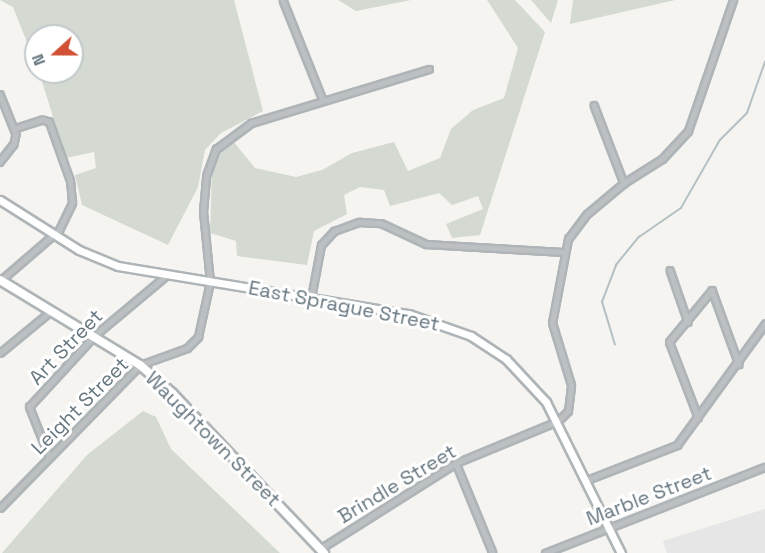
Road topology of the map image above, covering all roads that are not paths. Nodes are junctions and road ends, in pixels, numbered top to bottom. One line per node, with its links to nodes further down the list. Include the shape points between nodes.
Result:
1 (283, 0): 5 (street)
2 (733, 0): 9 (street, via 688,131 662,159)
3 (429, 69): 5 (street, Leight Street)
4 (0, 94): 7 (street)
5 (323, 100): 16 (street, Leight Street, via 250,123 216,149 209,162 203,212)
6 (594, 105): 9 (street)
7 (14, 129): 8 (street, via 15,144); 11 (street, via 42,120 52,128 72,193 68,218)
8 (0, 162)
9 (624, 183): 12 (street, via 580,221)
10 (0, 200): 11 (street, East Sprague Street)
11 (54, 235): 14 (street, East Sprague Street, via 101,260); 15 (street)
12 (563, 252): 17 (street, via 426,244 381,222 359,222 334,231 321,245); 26 (street, via 552,323 572,393 570,407)
13 (670, 270): 19 (street)
14 (167, 275): 16 (street, East Sprague Street); 21 (street, Art Street)
15 (0, 281): 18 (main road, Waughtown Street)
16 (210, 282): 17 (street, East Sprague Street); 24 (street, Leight Street, via 198,337 187,348)
17 (311, 298): 26 (street, East Sprague Street, via 409,314 461,331 520,371)
18 (52, 310): 21 (main road, Waughtown Street); 22 (street)
19 (688, 322): 23 (street, via 712,290); 25 (street, via 669,342)
20 (765, 324): 23 (street)
21 (94, 336): 24 (main road, Waughtown Street); 27 (street, Art Street, via 29,407)
22 (0, 352)
23 (740, 364): 25 (street)
24 (140, 365): 27 (street, Leight Street); 33 (main road, Waughtown Street, via 172,393)
25 (698, 418): 30 (street, via 677,445)
26 (558, 421): 28 (street, Brindle Street); 30 (street, East Sprague Street)
27 (50, 457): 31 (street, Leight Street)
28 (456, 463): 33 (street, Brindle Street); 34 (street)
29 (765, 467): 32 (street, Marble Street)
30 (588, 480): 32 (street, East Sprague Street)
31 (0, 507)
32 (610, 527): 35 (street, Marble Street); 36 (street, East Sprague Street)
33 (322, 551)
34 (493, 553)
35 (545, 553)
36 (621, 553)

